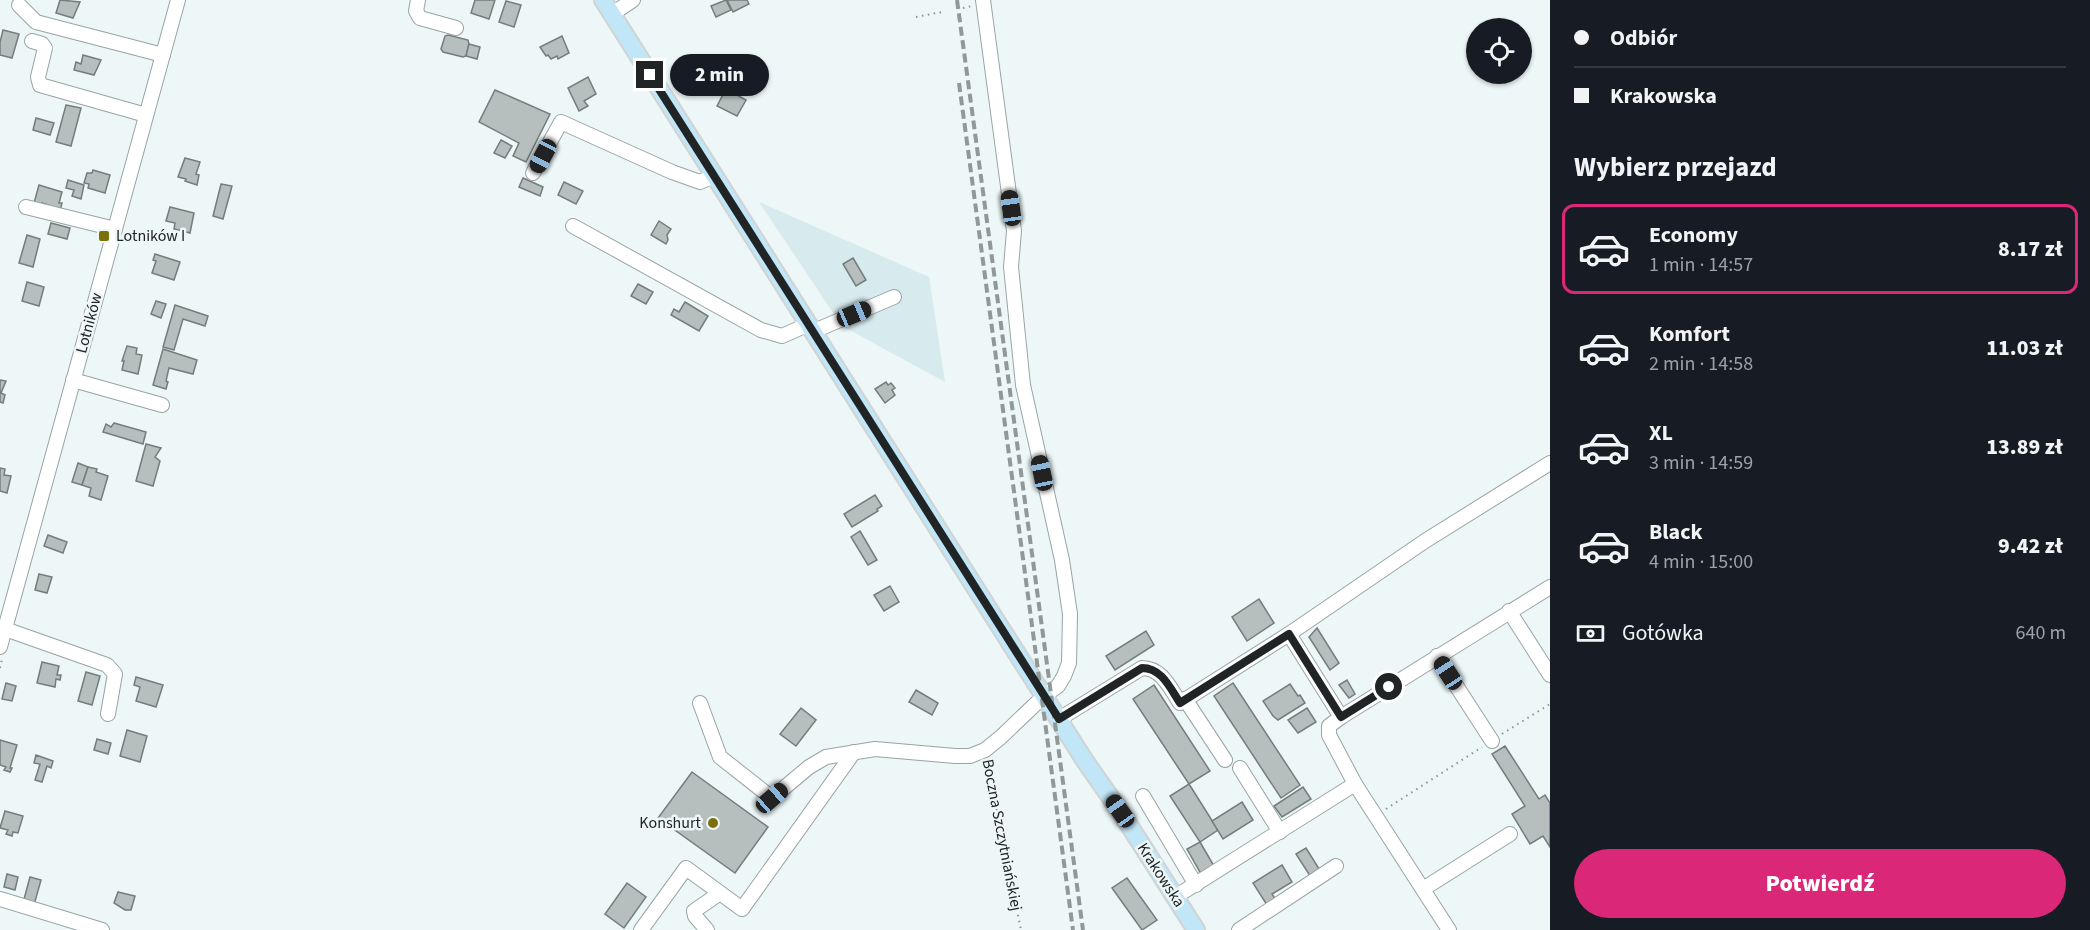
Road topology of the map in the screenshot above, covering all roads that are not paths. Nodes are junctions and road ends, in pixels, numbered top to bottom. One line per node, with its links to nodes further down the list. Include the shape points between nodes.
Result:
1 (178, 0): 9 (street, Lotników)
2 (418, 0): 7 (street, via 416,11 420,18)
3 (633, 0): 6 (street)
4 (982, 0): 28 (street, Boczna Szczytniańskiej, via 1014,231 1011,267 1023,385 1062,560 1070,614 1069,663 1058,686)
5 (18, 5): 9 (street, via 36,22)
6 (607, 7): 12 (main road, Krakowska)
7 (456, 28)
8 (32, 41): 10 (street, via 45,48 38,77 40,85)
9 (162, 55): 10 (street, Lotników)
10 (146, 114): 15 (street, Lotników)
11 (533, 173): 12 (street, via 561,122 700,182)
12 (714, 176): 17 (main road, Krakowska)
13 (26, 207): 15 (street)
14 (573, 226): 17 (street, via 761,330 782,336)
15 (115, 229): 18 (street, Lotników)
16 (894, 297): 17 (street)
17 (812, 328): 28 (main road, Krakowska)
18 (73, 380): 19 (street); 23 (street, Lotników)
19 (162, 405)
20 (1550, 463): 24 (street, via 1425,541)
21 (1550, 586): 22 (street)
22 (1509, 611): 26 (street); 27 (street)
23 (4, 621): 25 (street, Lotników); 31 (street, via 107,665 115,674)
24 (1289, 634): 29 (street); 32 (street)
25 (0, 647)
26 (1437, 656): 32 (street); 34 (street)
27 (1550, 675)
28 (1045, 695): 33 (main road, Krakowska); 35 (street, Boczna Szczytniańskiej, via 985,750 969,756 896,749)
29 (1185, 699): 33 (street, via 1180,703 1160,674 1142,668); 36 (street)
30 (700, 703): 35 (street, via 720,757 772,798 809,767 826,758)
31 (108, 714)
32 (1341, 717): 38 (street, via 1328,731)
33 (1059, 719): 46 (main road, Krakowska)
34 (1492, 741)
35 (854, 752): 45 (street, via 742,909)
36 (1225, 760)
37 (1240, 768): 40 (street)
38 (1355, 784): 40 (street); 44 (street)
39 (1143, 796): 43 (street)
40 (1280, 832): 43 (street)
41 (1510, 834): 44 (street)
42 (1336, 866): 52 (street)
43 (1196, 885): 46 (street)
44 (1423, 889): 53 (street)
45 (720, 893): 49 (street, via 686,868); 50 (street, via 694,910)
46 (1175, 897): 51 (main road, Krakowska)
47 (0, 899): 48 (street)
48 (102, 930)
49 (641, 930)
50 (707, 930)
51 (1196, 930)
52 (1239, 930)
53 (1449, 930)

